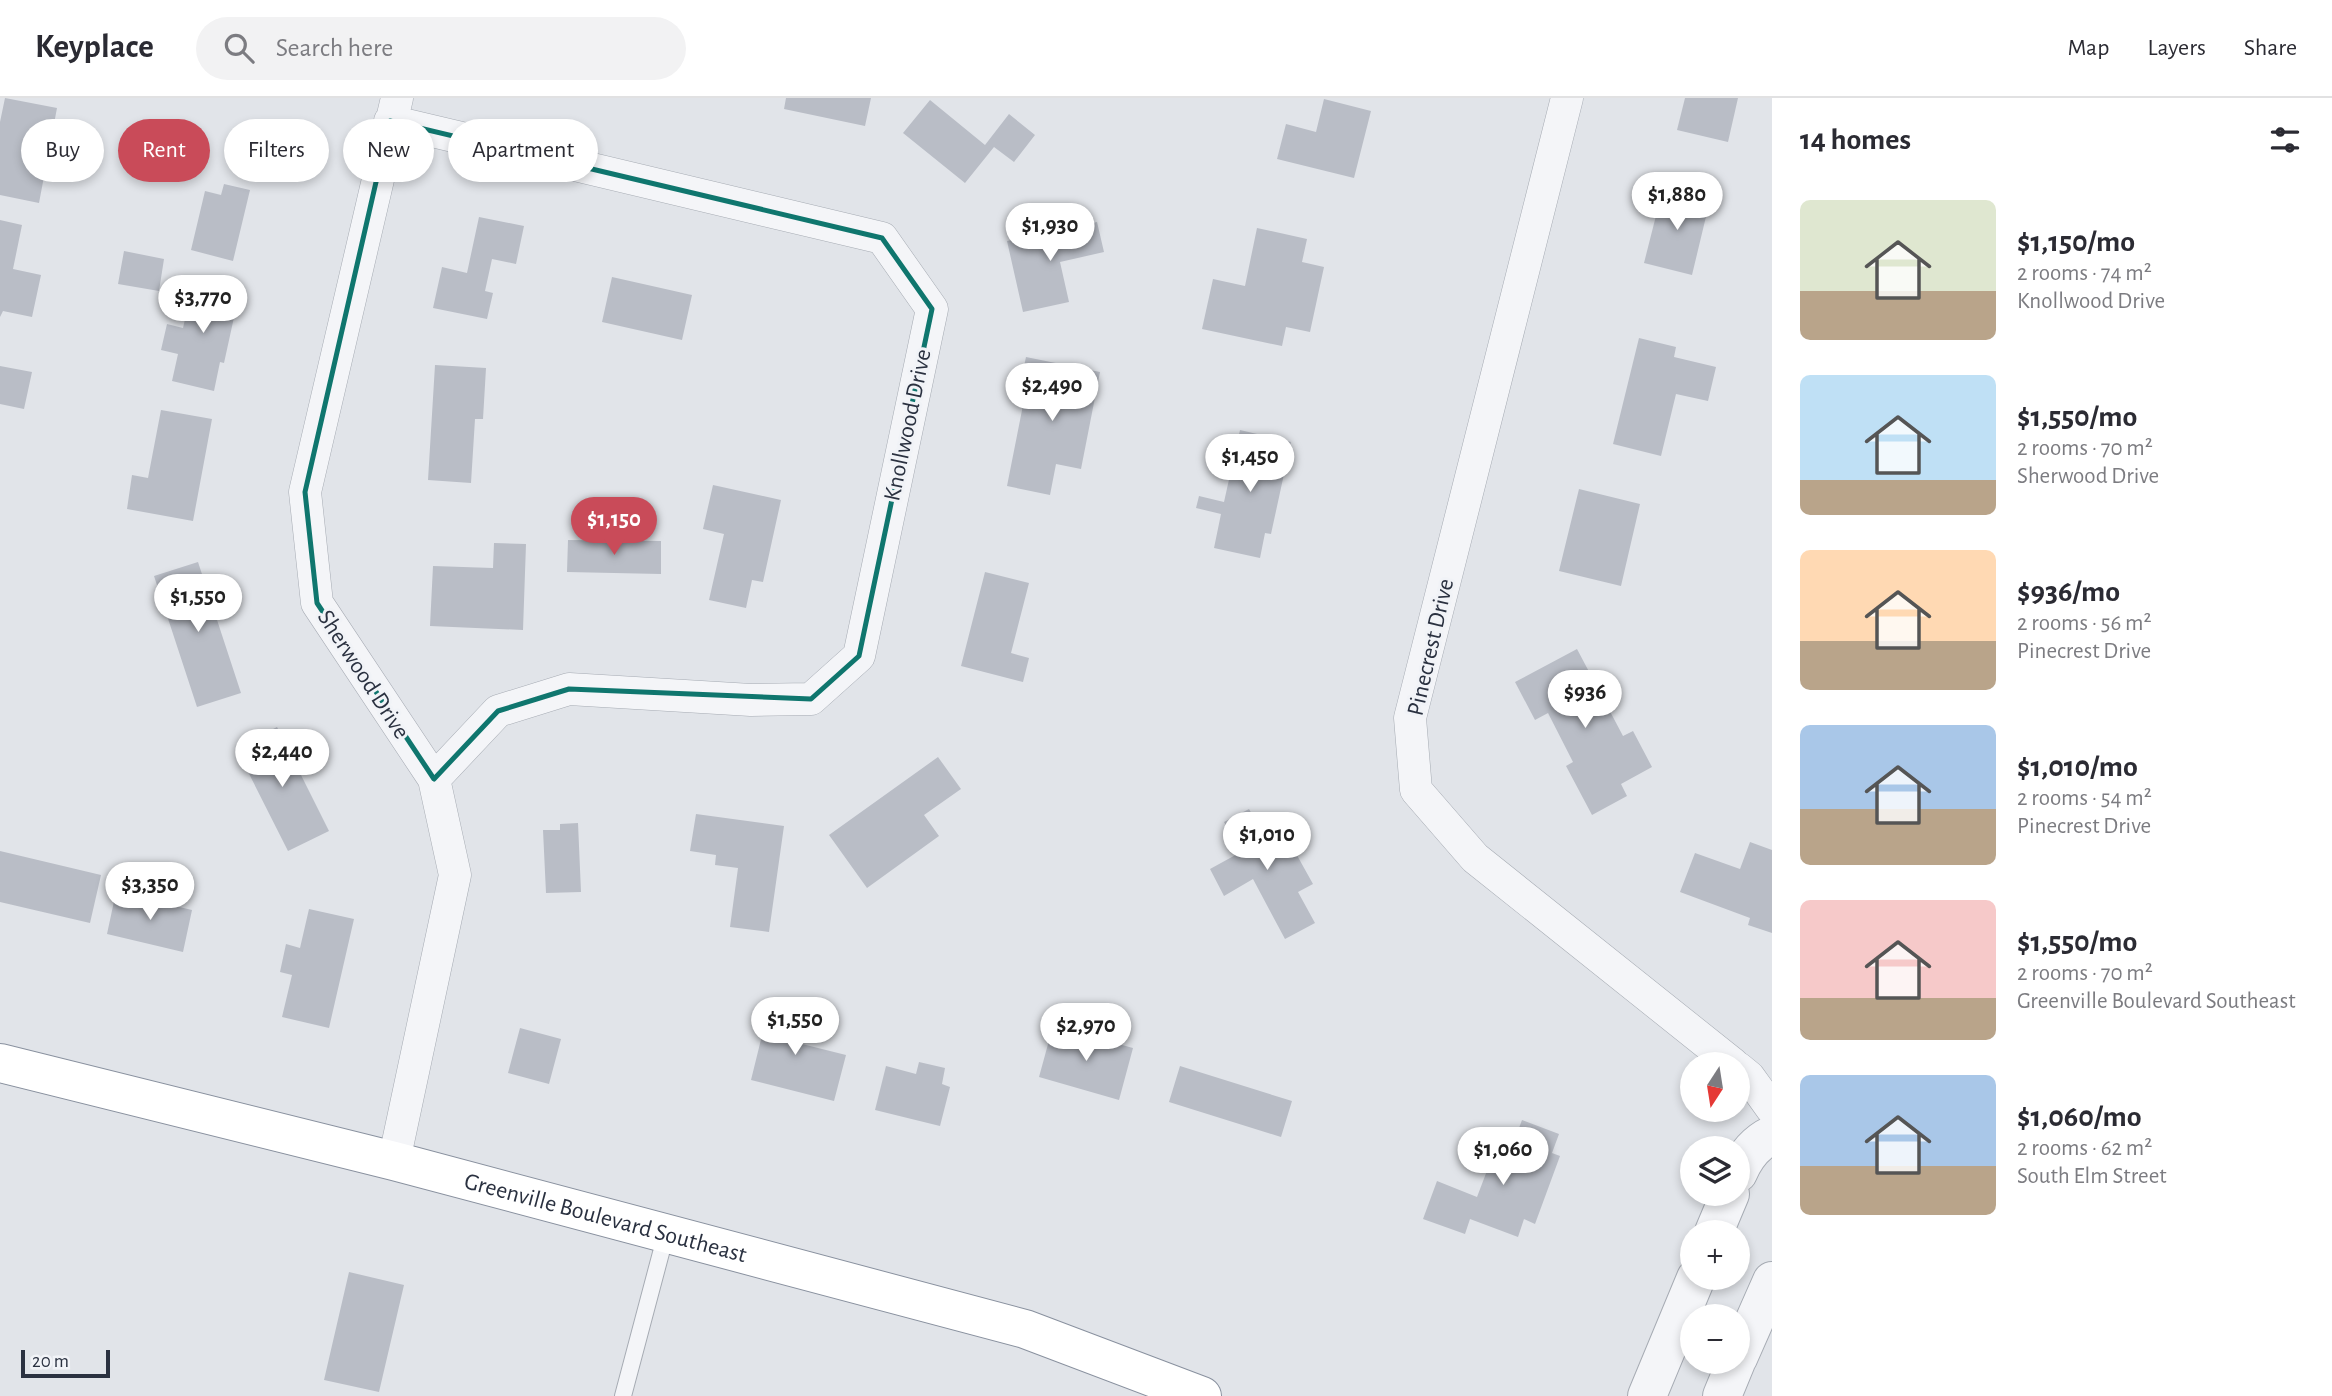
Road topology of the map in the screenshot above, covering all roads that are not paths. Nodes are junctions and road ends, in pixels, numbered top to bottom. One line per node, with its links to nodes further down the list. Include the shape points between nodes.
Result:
1 (1567, 98): 4 (street, Pinecrest Drive, via 1410,718 1416,790 1475,858)
2 (394, 109): 3 (street, Sherwood Drive, via 305,492 317,603); 3 (street, Knollwood Drive, via 882,238 932,309 859,656 811,699 569,689 498,711)
3 (434, 779): 10 (street, Sherwood Drive, via 455,875)
4 (1718, 1052)
5 (0, 1063): 10 (highway, Greenville Boulevard Southeast)
6 (1750, 1078): 7 (street)
7 (1772, 1109)
8 (1772, 1135): 9 (street)
9 (1750, 1153)
10 (394, 1161): 11 (highway, Greenville Boulevard Southeast)
11 (666, 1234): 16 (lane); 17 (highway, Greenville Boulevard Southeast, via 1025,1329)
12 (1772, 1281): 14 (street)
13 (1695, 1300): 18 (street)
14 (1750, 1326)
15 (1730, 1374): 19 (street)
16 (623, 1396)
17 (1202, 1396)
18 (1647, 1396)
19 (1722, 1396)

